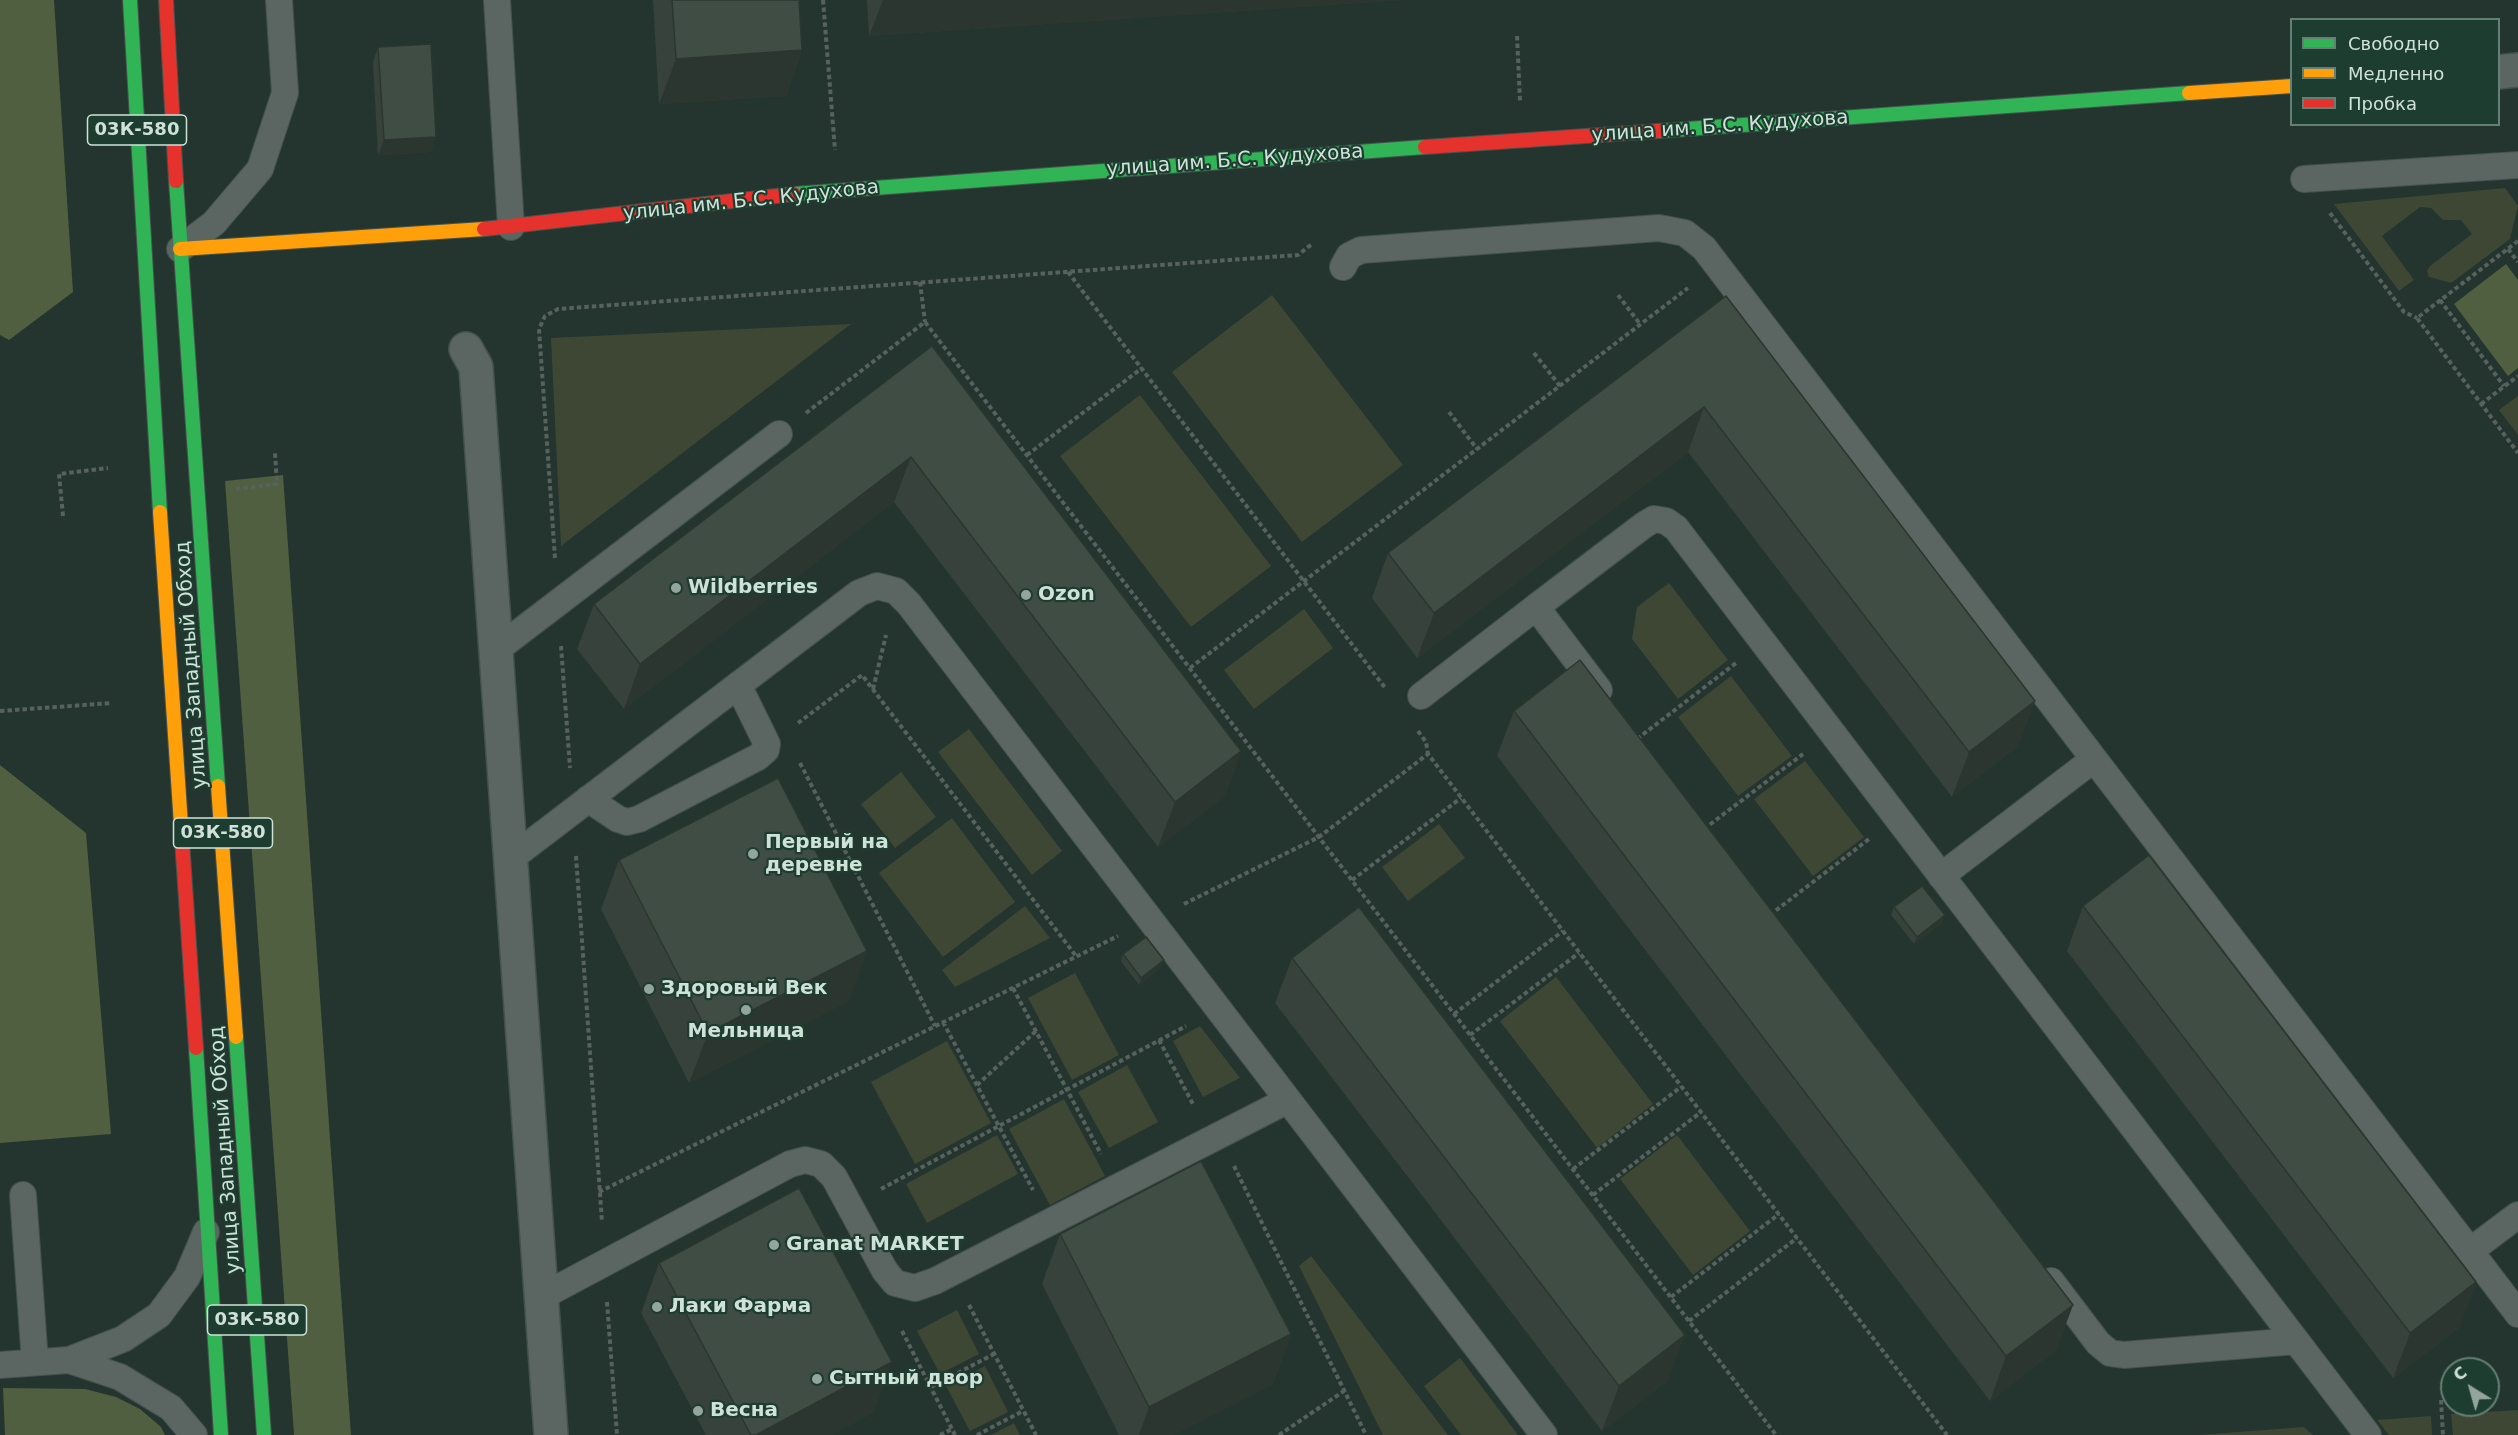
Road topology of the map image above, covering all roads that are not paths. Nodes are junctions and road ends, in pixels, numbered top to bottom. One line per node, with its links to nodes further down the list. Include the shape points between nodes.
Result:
1 (130, 0): 27 (main road, улица Западный Обход / 03К-580)
2 (166, 0): 11 (main road, улица Западный Обход / 03К-580)
3 (279, 0): 11 (lane, via 285,93 260,169 214,223)
4 (497, 0): 10 (lane)
5 (2518, 70): 6 (street)
6 (2500, 72)
7 (2290, 86): 10 (main road, улица им. Б.С. Кудухова, via 838,189)
8 (2518, 165): 9 (lane)
9 (2304, 179)
10 (511, 227): 11 (main road, улица им. Б.С. Кудухова)
11 (180, 249): 38 (main road, улица Западный Обход / 03К-580)
12 (1343, 267): 20 (lane, via 1349,256 1361,250 1659,228 1685,233 1718,266)
13 (466, 349): 16 (street, via 476,367)
14 (779, 434): 16 (lane)
15 (1536, 607): 18 (lane); 19 (lane); 23 (lane, via 1644,525 1654,519 1666,521 1676,528)
16 (496, 650): 22 (street)
17 (738, 685): 21 (lane); 21 (lane, via 767,744 775,740 758,757 639,819 627,822); 24 (lane, via 859,593 877,586 897,591)
18 (1421, 696)
19 (1616, 711)
20 (2094, 759): 23 (lane); 28 (lane)
21 (580, 805): 22 (lane)
22 (510, 859): 30 (street)
23 (1941, 876): 32 (lane)
24 (1288, 1100): 30 (lane, via 915,1288 895,1283 834,1177 821,1164 805,1160 790,1164); 40 (lane)
25 (23, 1195): 34 (lane)
26 (2518, 1215): 28 (lane)
27 (206, 1231): 33 (lane, via 187,1277 159,1315 123,1339); 37 (main road, улица Западный Обход / 03К-580)
28 (2470, 1251): 31 (lane)
29 (2036, 1262): 32 (lane, via 2098,1343 2110,1353)
30 (541, 1298): 39 (street)
31 (2518, 1314)
32 (2296, 1341): 41 (lane)
33 (69, 1360): 34 (lane); 36 (lane, via 120,1377 171,1408)
34 (35, 1362): 35 (lane)
35 (0, 1365)
36 (194, 1435)
37 (221, 1435)
38 (264, 1435)
39 (551, 1435)
40 (1544, 1435)
41 (2368, 1435)

